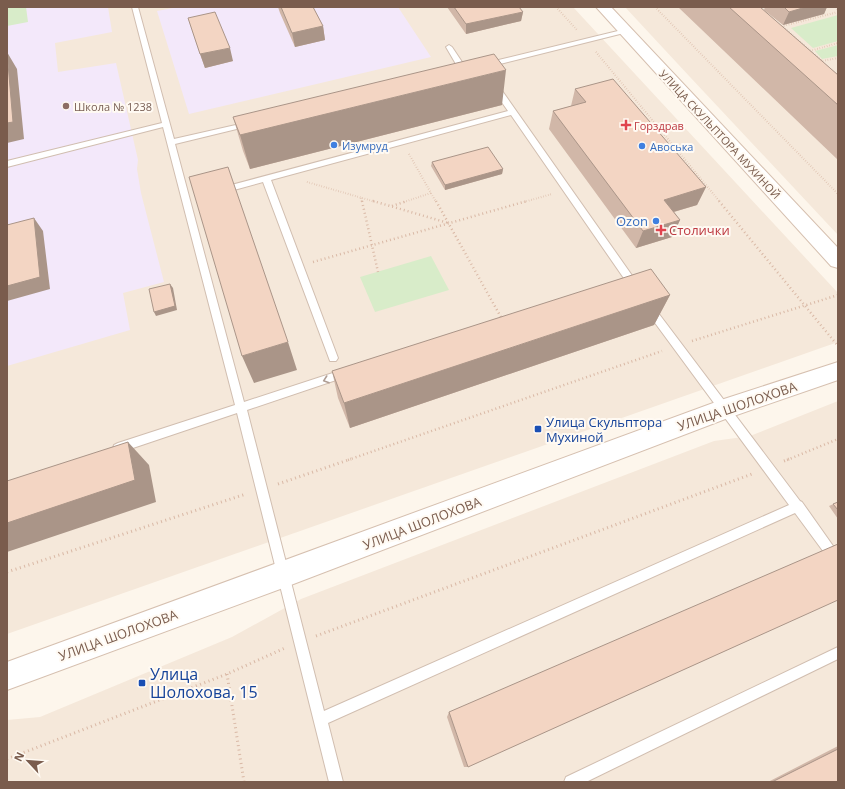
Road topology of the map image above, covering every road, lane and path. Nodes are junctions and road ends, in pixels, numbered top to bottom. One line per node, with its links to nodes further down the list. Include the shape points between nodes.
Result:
1 (135, 7): 21 (lane)
2 (556, 7): 11 (path)
3 (603, 7): 10 (street, УЛИЦА СКУЛЬПТОРА МУХИНОЙ)
4 (655, 7): 30 (path)
5 (826, 7): 6 (path)
6 (834, 7): 7 (path)
7 (838, 11): 8 (path)
8 (782, 26): 9 (path); 14 (path)
9 (776, 28)
10 (626, 31): 11 (lane); 35 (street, УЛИЦА СКУЛЬПТОРА МУХИНОЙ)
11 (587, 41): 19 (lane, via 480,66); 39 (path)
12 (838, 43): 14 (path)
13 (449, 47): 18 (lane)
14 (810, 50): 16 (path)
15 (838, 58): 16 (path)
16 (822, 61): 17 (path)
17 (827, 66)
18 (463, 71)
19 (512, 112): 23 (lane); 27 (lane)
20 (257, 122): 22 (lane)
21 (166, 124): 22 (lane); 24 (lane)
22 (170, 142): 46 (lane, via 190,198)
23 (402, 142): 25 (lane); 29 (path)
24 (7, 164)
25 (280, 175): 26 (lane); 31 (path)
26 (266, 178): 28 (lane); 36 (lane)
27 (566, 190): 33 (path); 41 (lane, via 624,279 643,300)
28 (215, 192)
29 (431, 193): 32 (path); 33 (path)
30 (838, 194)
31 (362, 198): 32 (path); 34 (path)
32 (391, 206): 33 (path)
33 (448, 223): 34 (path); 40 (path)
34 (373, 245): 36 (path); 37 (path)
35 (838, 261)
36 (299, 266): 43 (lane)
37 (378, 272)
38 (838, 295): 39 (path)
39 (805, 305): 41 (path); 42 (path)
40 (503, 320)
41 (676, 346): 47 (lane); 51 (path)
42 (838, 346)
43 (333, 358)
44 (353, 370): 46 (lane, one-way to 46)
45 (838, 371): 47 (street, УЛИЦА ШОЛОХОВА)
46 (241, 408): 49 (lane); 51 (lane)
47 (724, 409): 50 (lane); 55 (street, УЛИЦА ШОЛОХОВА)
48 (838, 439): 50 (path)
49 (105, 452)
50 (768, 468): 52 (lane); 56 (path)
51 (261, 490): 54 (path); 55 (lane)
52 (798, 506): 53 (lane); 60 (lane)
53 (838, 562)
54 (7, 572)
55 (283, 575): 56 (lane); 59 (street, УЛИЦА ШОЛОХОВА)
56 (301, 642): 58 (path); 60 (lane)
57 (838, 654): 64 (lane)
58 (227, 674): 61 (path); 62 (path)
59 (7, 676)
60 (320, 720): 63 (lane)
61 (7, 759)
62 (244, 782)
63 (336, 782)
64 (571, 782)

